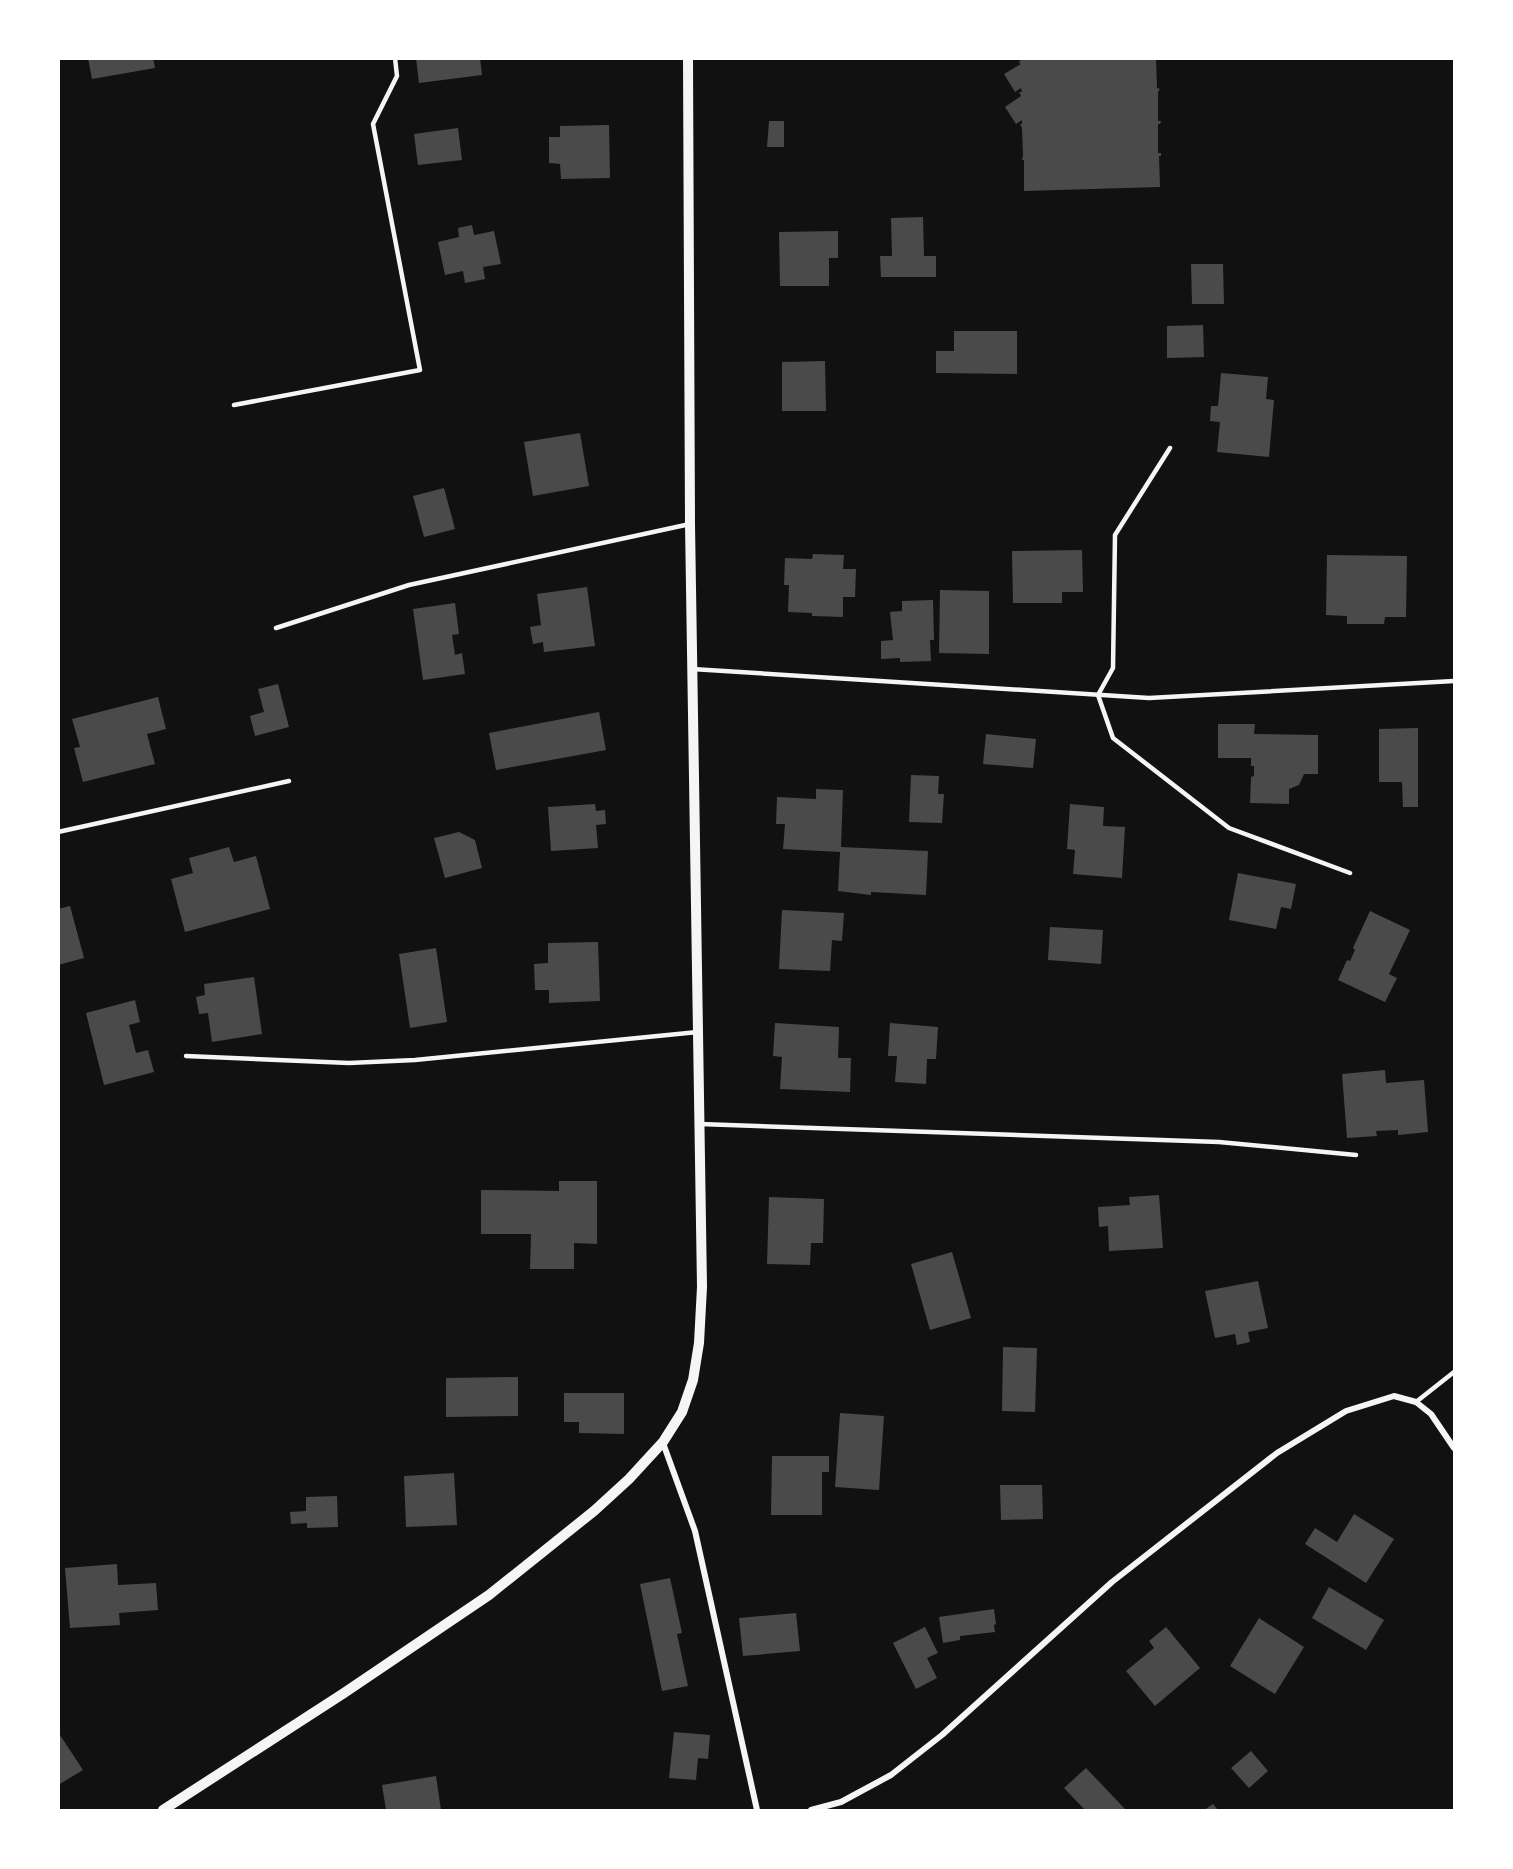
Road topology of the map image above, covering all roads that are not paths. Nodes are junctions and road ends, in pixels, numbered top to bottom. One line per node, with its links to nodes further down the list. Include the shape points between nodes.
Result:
1 (395, 58): 3 (lane, via 397,76 373,124 420,370)
2 (688, 58): 5 (street)
3 (234, 405)
4 (1170, 448): 9 (lane, via 1115,535 1113,668)
5 (690, 524): 6 (lane, via 409,585); 7 (street)
6 (276, 628)
7 (692, 669): 9 (lane); 13 (street)
8 (1455, 681): 9 (lane, via 1149,698)
9 (1098, 695): 12 (lane, via 1113,738 1228,828)
10 (289, 781): 11 (lane)
11 (58, 832)
12 (1350, 873)
13 (698, 1032): 14 (lane, via 415,1060 349,1063); 15 (street)
14 (186, 1056)
15 (700, 1124): 16 (lane, via 1219,1142); 19 (street, via 699,1343 693,1380 682,1412)
16 (1356, 1155)
17 (1455, 1372): 18 (lane)
18 (1416, 1402): 20 (street, via 1431,1414); 23 (street, via 1394,1396 1346,1411 1277,1453 1112,1582 942,1735 891,1775 841,1802)
19 (663, 1442): 21 (street, via 601,1505 489,1595); 22 (street, via 695,1531)
20 (1455, 1448)
21 (163, 1810)
22 (757, 1810)
23 (811, 1810)

